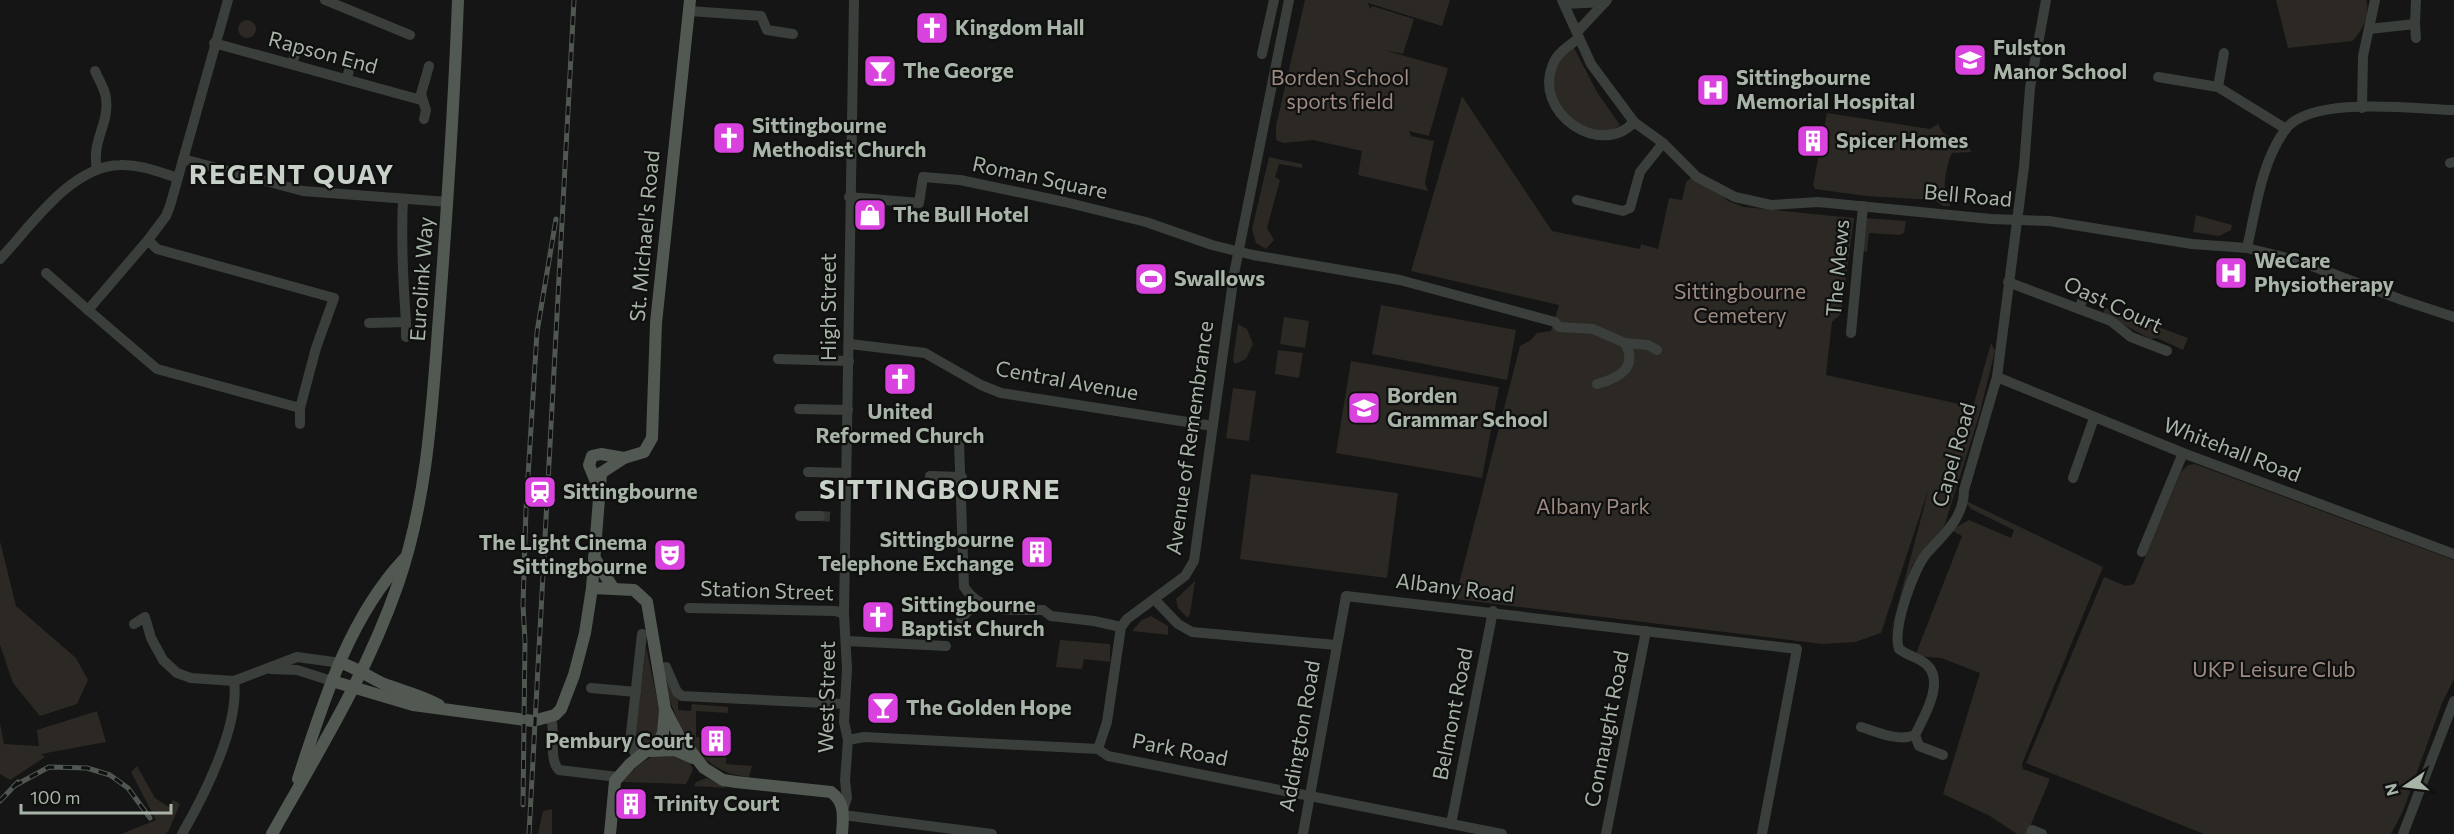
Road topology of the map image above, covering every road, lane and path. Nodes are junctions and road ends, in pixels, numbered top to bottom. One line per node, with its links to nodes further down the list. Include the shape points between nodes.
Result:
1 (228, 0): 19 (street)
2 (325, 0): 16 (street)
3 (459, 0): 43 (main road, Eurolink Way)
4 (854, 0): 40 (street, High Street)
5 (1274, 0): 22 (street)
6 (1289, 0): 48 (street, Avenue of Remembrance)
7 (2046, 0): 45 (street, Capel Road, via 2030,88)
8 (2375, 0): 14 (street)
9 (2416, 0): 13 (street)
10 (1606, 1): 11 (street); 17 (street)
11 (1563, 2): 17 (street, Bell Road)
12 (690, 6): 15 (street, via 761,16 767,30); 85 (main road, St. Michael's Road, via 656,323 652,438 644,452 601,465)
13 (2415, 24): 14 (street); 18 (street)
14 (2369, 28): 31 (street, via 2363,56)
15 (794, 34)
16 (410, 35)
17 (1578, 35): 34 (street, Bell Road, via 1591,64); 34 (street, via 1553,64 1550,84 1557,110 1569,124 1588,132 1618,133)
18 (2416, 38)
19 (214, 43): 24 (street, Rapson End); 37 (street)
20 (298, 46): 24 (street)
21 (2224, 52): 29 (street)
22 (1262, 54)
23 (351, 61): 28 (street)
24 (292, 64): 28 (street, Rapson End)
25 (429, 66): 30 (street)
26 (95, 71): 38 (street, via 104,89 106,106 94,150)
27 (2158, 77): 29 (street)
28 (347, 79): 30 (street, Rapson End)
29 (2218, 87): 35 (street)
30 (421, 100): 33 (street, via 426,110)
31 (2362, 108): 32 (street); 35 (street, via 2316,112 2295,120)
32 (2454, 110)
33 (424, 119)
34 (1634, 122): 36 (street, Bell Road)
35 (2286, 129): 47 (street, via 2267,164)
36 (1663, 143): 42 (street, via 1640,172 1629,208 1623,211); 44 (street, Bell Road, via 1697,177 1736,197 1771,205 1818,202)
37 (183, 159): 39 (street); 41 (street, via 303,191)
38 (97, 169): 39 (street, via 135,166); 49 (street, via 71,184)
39 (178, 178): 46 (street, via 166,216)
40 (849, 197): 48 (street, Roman Square, via 919,203 923,177 960,180 1076,204); 61 (street, High Street)
41 (404, 199): 43 (street); 56 (street, via 401,243)
42 (1577, 200)
43 (448, 202): 86 (main road, Eurolink Way, via 423,496)
44 (1863, 206): 45 (street, Bell Road); 58 (street, The Mews)
45 (2017, 220): 47 (street, Bell Road); 51 (street, Capel Road)
46 (148, 240): 54 (street); 68 (street, via 157,249 334,298)
47 (2247, 248): 55 (street, Bell Road, via 2299,261)
48 (1239, 250): 60 (street, via 1400,280 1555,322 1559,327 1593,329); 73 (street, Avenue of Remembrance)
49 (0, 259)
50 (46, 273): 54 (street)
51 (2008, 282): 53 (street, Oast Court); 66 (street, Capel Road)
52 (2084, 296): 53 (street)
53 (2079, 309): 63 (street, Oast Court)
54 (88, 310): 68 (street, via 157,369)
55 (2454, 317)
56 (406, 322): 57 (street); 59 (street)
57 (369, 323)
58 (1851, 333)
59 (406, 337)
60 (1625, 343): 62 (street); 67 (street, via 1631,353 1630,364 1622,375)
61 (850, 344): 65 (street, High Street); 73 (street, Central Avenue, via 916,351 1001,393)
62 (1657, 350)
63 (2167, 351)
64 (778, 359): 65 (street)
65 (849, 361): 70 (street, High Street)
66 (1997, 377): 71 (street, Whitehall Road); 117 (street, Capel Road, via 1962,506 1944,538 1916,569 1896,633 1899,649 1926,663 1935,684)
67 (1598, 384)
68 (300, 408): 72 (street)
69 (799, 409): 70 (street)
70 (848, 410): 77 (street, High Street)
71 (2094, 418): 75 (street, Whitehall Road); 80 (street)
72 (300, 424)
73 (1213, 426): 89 (street, Avenue of Remembrance, via 1194,561 1185,576)
74 (960, 442): 79 (street)
75 (2183, 453): 83 (street); 84 (street, Whitehall Road)
76 (808, 472): 77 (street)
77 (846, 473): 93 (street, High Street, via 840,517)
78 (930, 476): 79 (street)
79 (962, 477): 90 (street, via 964,587)
80 (2073, 478)
81 (800, 516): 82 (street)
82 (820, 516)
83 (2142, 552)
84 (2454, 554)
85 (594, 556): 87 (main road, St. Michael's Road); 88 (main road)
86 (405, 558): 102 (main road, Eurolink Way, via 372,600); 105 (main road, Eurolink Way, via 390,607)
87 (592, 588): 88 (main road); 115 (main road, St. Michael's Road, via 574,675 561,709)
88 (614, 588): 114 (main road, via 634,590 647,602)
89 (1155, 600): 96 (street, Avenue of Remembrance); 100 (street, via 1178,624 1192,632)
90 (976, 602): 94 (street); 96 (street, via 982,606 1043,610 1051,616)
91 (689, 608): 93 (street, Station Street)
92 (1493, 611): 97 (street, Albany Road); 100 (street, Albany Road, via 1346,596); 130 (street, Belmont Road)
93 (844, 614): 99 (street, West Street)
94 (961, 619)
95 (134, 624): 106 (street, via 145,617 158,652 177,673 197,680)
96 (1121, 627): 119 (street, via 1107,722)
97 (1646, 631): 138 (street, Connaught Road); 139 (street, Albany Road, via 1797,649)
98 (642, 634): 110 (street)
99 (847, 641): 101 (street); 112 (street, West Street)
100 (1336, 645): 128 (street, Addington Road)
101 (946, 646)
102 (341, 663): 104 (street, via 297,657); 105 (main road); 107 (main road, Eurolink Way)
103 (666, 667): 112 (street, via 682,696)
104 (263, 669): 106 (street); 107 (street, via 297,670)
105 (362, 670): 108 (main road, Eurolink Way); 113 (main road, via 375,680 420,695)
106 (234, 681): 131 (street, via 234,713 200,803)
107 (332, 681): 108 (main road); 127 (main road, Eurolink Way)
108 (353, 687): 113 (main road, via 413,705); 127 (main road, Eurolink Way, via 315,763)
109 (591, 688): 110 (street)
110 (636, 692): 122 (street, via 630,742)
111 (2454, 701): 142 (street)
112 (845, 704): 118 (street, West Street)
113 (442, 708): 115 (main road, via 533,721)
114 (665, 709): 120 (main road, via 663,733); 123 (main road)
115 (551, 718): 124 (street, via 555,733 554,764 559,770)
116 (1861, 727): 117 (street, via 1907,738)
117 (1915, 735): 121 (street, via 1918,746)
118 (848, 740): 119 (street, Park Road, via 864,737); 125 (street, West Street)
119 (1098, 749): 128 (street, Park Road, via 1108,756)
120 (649, 751): 122 (main road); 123 (main road, via 675,750)
121 (1943, 754)
122 (637, 758): 124 (main road)
123 (697, 761): 126 (main road, via 723,780)
124 (618, 777): 133 (main road, via 613,785)
125 (845, 780): 126 (street, West Street); 129 (street, West Street, via 847,798)
126 (831, 792): 129 (main road, via 840,800)
127 (294, 794): 132 (main road)
128 (1310, 796): 130 (street, Park Road); 136 (street, Addington Road)
129 (843, 812): 134 (main road, West Street); 135 (street)
130 (1451, 824): 137 (street, Park Road)
131 (182, 834)
132 (272, 834)
133 (610, 834)
134 (842, 834)
135 (992, 834)
136 (1303, 834)
137 (1502, 834)
138 (1606, 834)
139 (1762, 834)
140 (2031, 834): 141 (street, via 2032,830)
141 (2042, 834)
142 (2403, 834)

